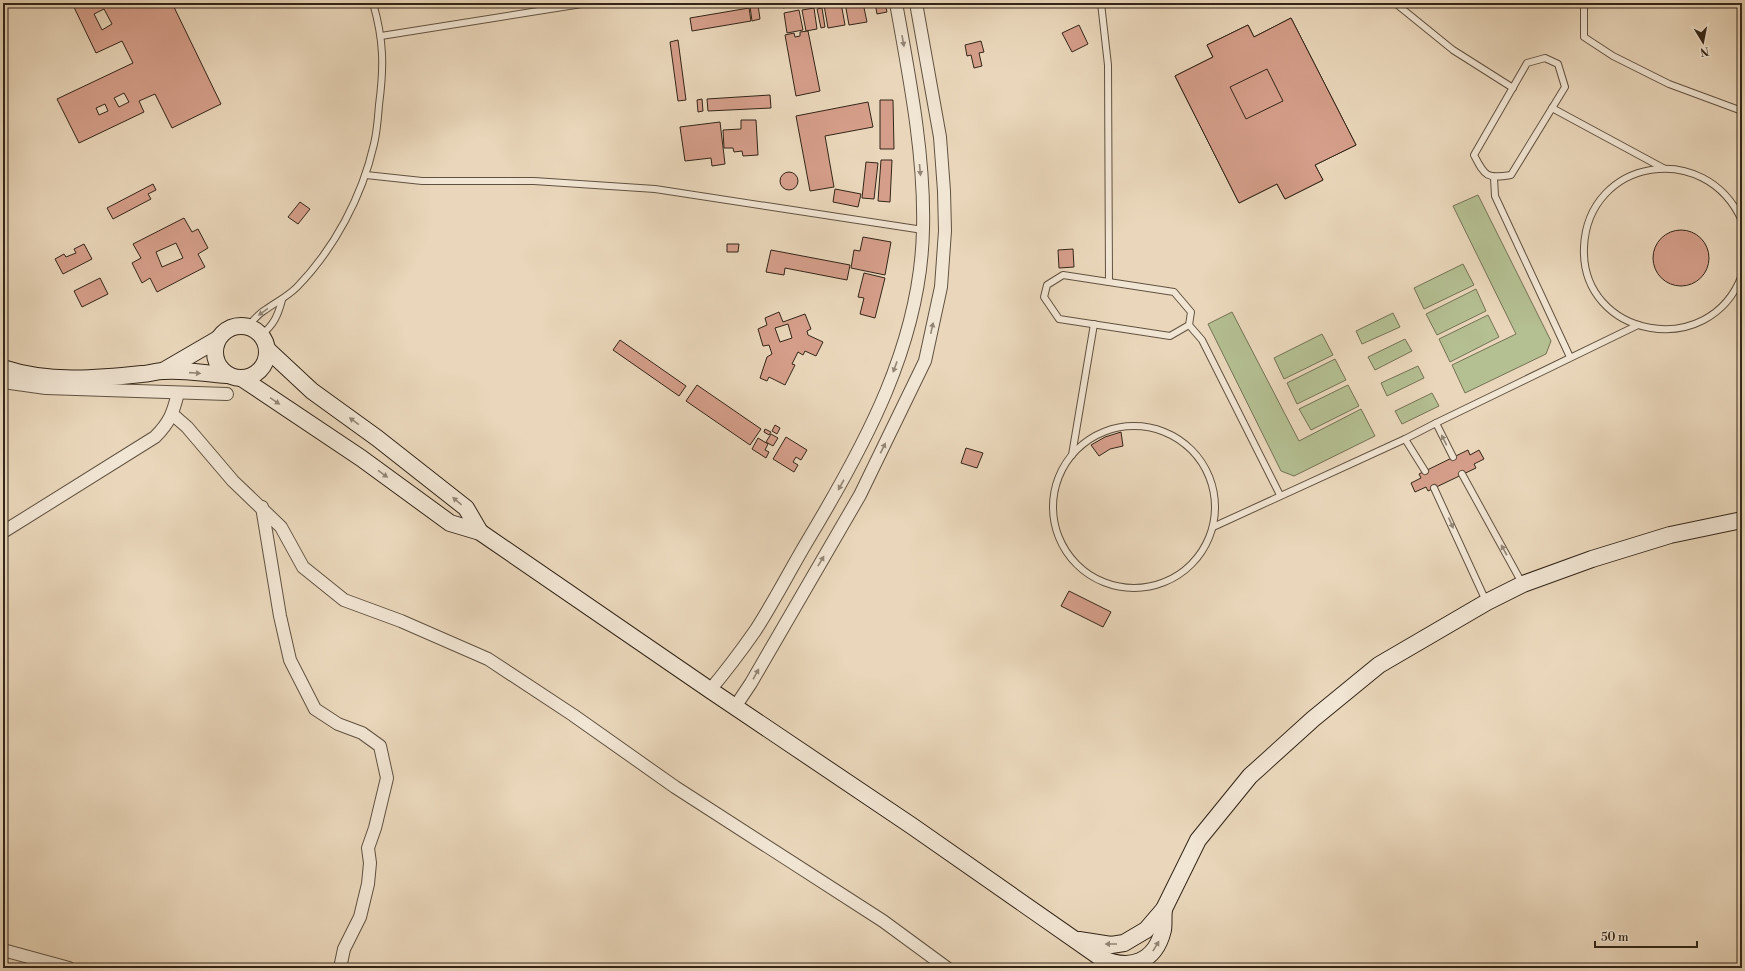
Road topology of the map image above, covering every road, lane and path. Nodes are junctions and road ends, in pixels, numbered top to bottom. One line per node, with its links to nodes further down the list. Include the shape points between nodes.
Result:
1 (373, 3): 8 (lane)
2 (588, 3): 8 (lane)
3 (896, 3): 16 (street, one-way to 16, via 911,88 922,191)
4 (916, 3): 52 (street, one-way to 4, via 860,495 925,361 941,286 945,231 944,191 940,137)
5 (1101, 3): 18 (lane, via 1108,65)
6 (1396, 3): 9 (lane, via 1453,50)
7 (1584, 3): 11 (lane, via 1584,37 1613,56 1669,84)
8 (381, 36): 13 (lane, via 384,70 375,143)
9 (1513, 88): 10 (lane, via 1527,63 1546,58 1558,64 1565,87); 14 (lane, via 1474,155 1483,172)
10 (1552, 108): 12 (lane); 14 (lane, via 1511,175)
11 (1742, 111)
12 (1663, 168): 15 (lane, via 1688,172 1714,184 1729,198); 22 (lane, via 1633,175 1615,186 1592,214 1586,230 1586,269 1592,284 1610,309)
13 (366, 175): 16 (lane, via 422,182 534,181 655,189); 19 (lane, via 353,206 314,267)
14 (1494, 178): 27 (lane, via 1495,196)
15 (1742, 221)
16 (923, 230): 51 (street, one-way to 51, via 918,287 906,335 878,412 840,486 756,630)
17 (1742, 276): 22 (lane, via 1727,302 1703,321 1666,330)
18 (1109, 282): 20 (lane, via 1064,274 1047,285 1044,297 1059,319); 21 (lane, via 1174,292 1191,312)
19 (282, 300): 23 (lane, one-way to 23, via 264,310); 24 (lane, via 277,317 270,328)
20 (1094, 324): 21 (lane, via 1170,336); 38 (lane)
21 (1189, 325): 43 (lane, via 1202,340)
22 (1638, 325): 27 (lane)
23 (247, 327): 24 (main road); 25 (main road, via 231,328)
24 (261, 335): 26 (main road)
25 (218, 339): 29 (main road); 30 (main road, via 214,355 221,370)
26 (268, 350): 31 (main road, via 267,359 261,369 251,377); 48 (main road, one-way to 26, via 466,508 312,391)
27 (1570, 357): 36 (lane)
28 (3, 368): 29 (main road, via 38,376 68,379 99,379)
29 (163, 371): 30 (main road, one-way to 30)
30 (227, 375): 31 (main road)
31 (243, 379): 48 (main road, one-way to 48, via 361,458 450,523)
32 (3, 382): 33 (street, via 46,388)
33 (178, 393): 34 (street); 35 (street)
34 (227, 394)
35 (172, 414): 44 (street, via 187,426 233,481); 47 (street, via 166,426 155,437)
36 (1436, 423): 37 (lane); 39 (lane, one-way to 36)
37 (1406, 439): 40 (lane); 43 (lane)
38 (1072, 455): 46 (lane, via 1084,443 1114,428 1150,427 1183,441 1198,456 1212,482 1216,498); 46 (lane, via 1061,471 1055,487 1055,527 1069,555 1091,576 1107,583 1135,588 1172,579 1196,559 1208,541)
39 (1453, 457)
40 (1425, 471)
41 (1462, 474): 49 (lane, one-way to 41)
42 (1434, 488): 50 (lane, one-way to 50)
43 (1280, 495): 46 (lane)
44 (262, 507): 57 (street, via 290,660 315,709 338,724 362,733 380,746 387,778 368,848 368,884 360,917 344,949); 58 (street, via 281,527 303,567 344,600 401,621 488,659 883,921)
45 (1742, 520): 49 (main road, via 1670,535)
46 (1213, 527)
47 (3, 532)
48 (480, 532): 51 (main road)
49 (1523, 584): 50 (main road)
50 (1486, 602): 53 (main road, via 1379,665 1313,719 1250,776 1198,840)
51 (710, 690): 52 (main road)
52 (735, 707): 54 (main road)
53 (1164, 909): 54 (main road, one-way to 54, via 1146,930 1124,944 1111,945); 54 (main road, one-way to 53, via 1113,964 1136,964 1149,957 1157,945 1163,930)
54 (1076, 939)
55 (3, 950): 56 (street)
56 (69, 968)
57 (340, 968)
58 (947, 968)

